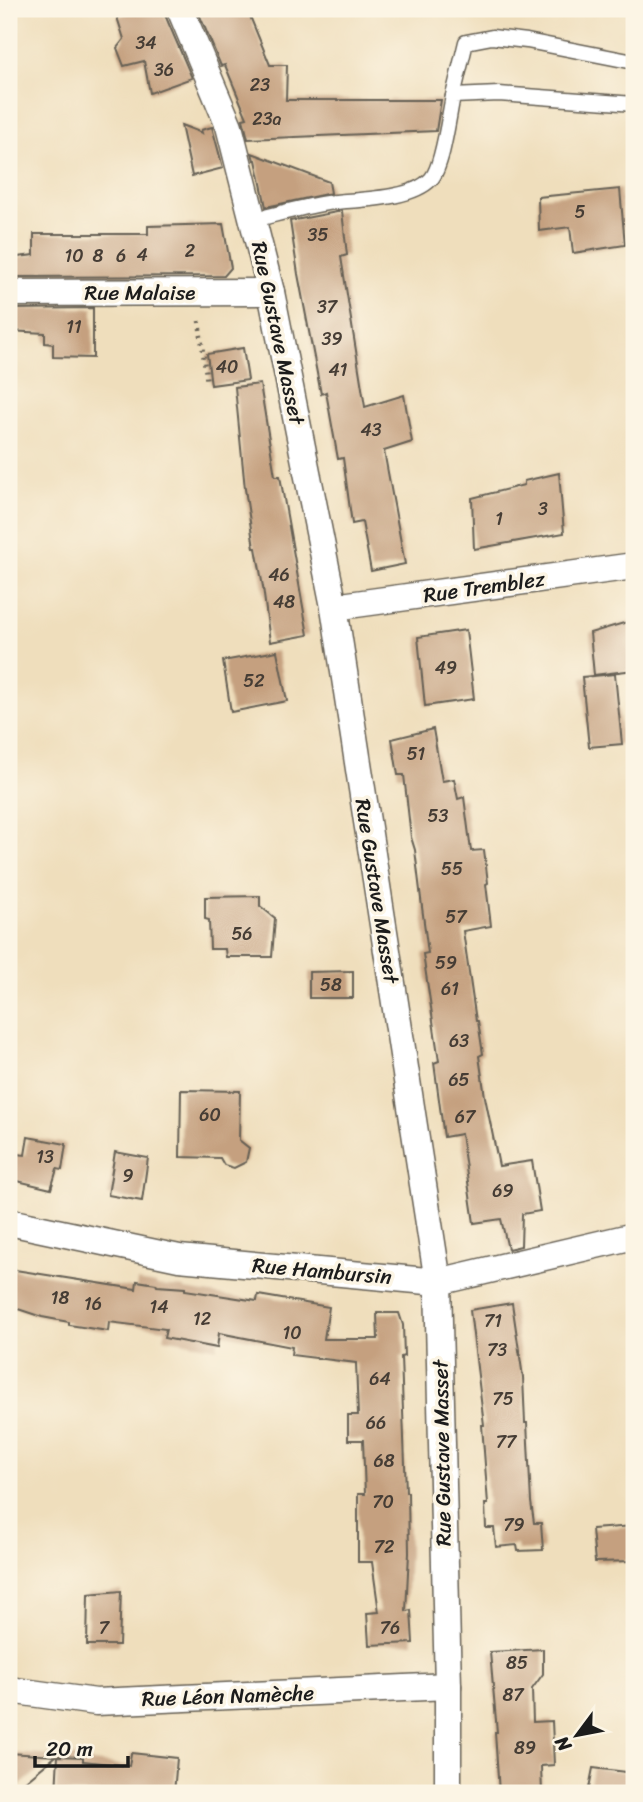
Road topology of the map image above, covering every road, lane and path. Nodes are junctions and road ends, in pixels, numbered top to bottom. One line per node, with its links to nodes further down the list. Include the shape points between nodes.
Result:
1 (180, 9): 5 (street, Rue Gustave Masset, via 229,126)
2 (634, 62): 3 (lane, via 492,37 466,42)
3 (453, 96): 4 (lane, via 499,94); 5 (lane, via 438,164 431,178 414,190)
4 (634, 104)
5 (253, 220): 6 (street, Rue Gustave Masset)
6 (271, 292): 8 (street, Rue Malaise); 11 (street, Rue Gustave Masset)
7 (9, 293): 8 (street, Rue Malaise)
8 (196, 293): 9 (path)
9 (207, 383)
10 (634, 566): 11 (street, Rue Tremblez)
11 (334, 607): 14 (street, Rue Gustave Masset)
12 (9, 1222): 14 (street, Rue Hambursin, via 179,1258)
13 (634, 1236): 14 (street, Rue Hambursin)
14 (438, 1282): 15 (street, Rue Gustave Masset)
15 (448, 1686): 16 (street, Rue Léon Namèche, via 96,1702); 17 (street, Rue Gustave Masset)
16 (9, 1690)
17 (448, 1793)

